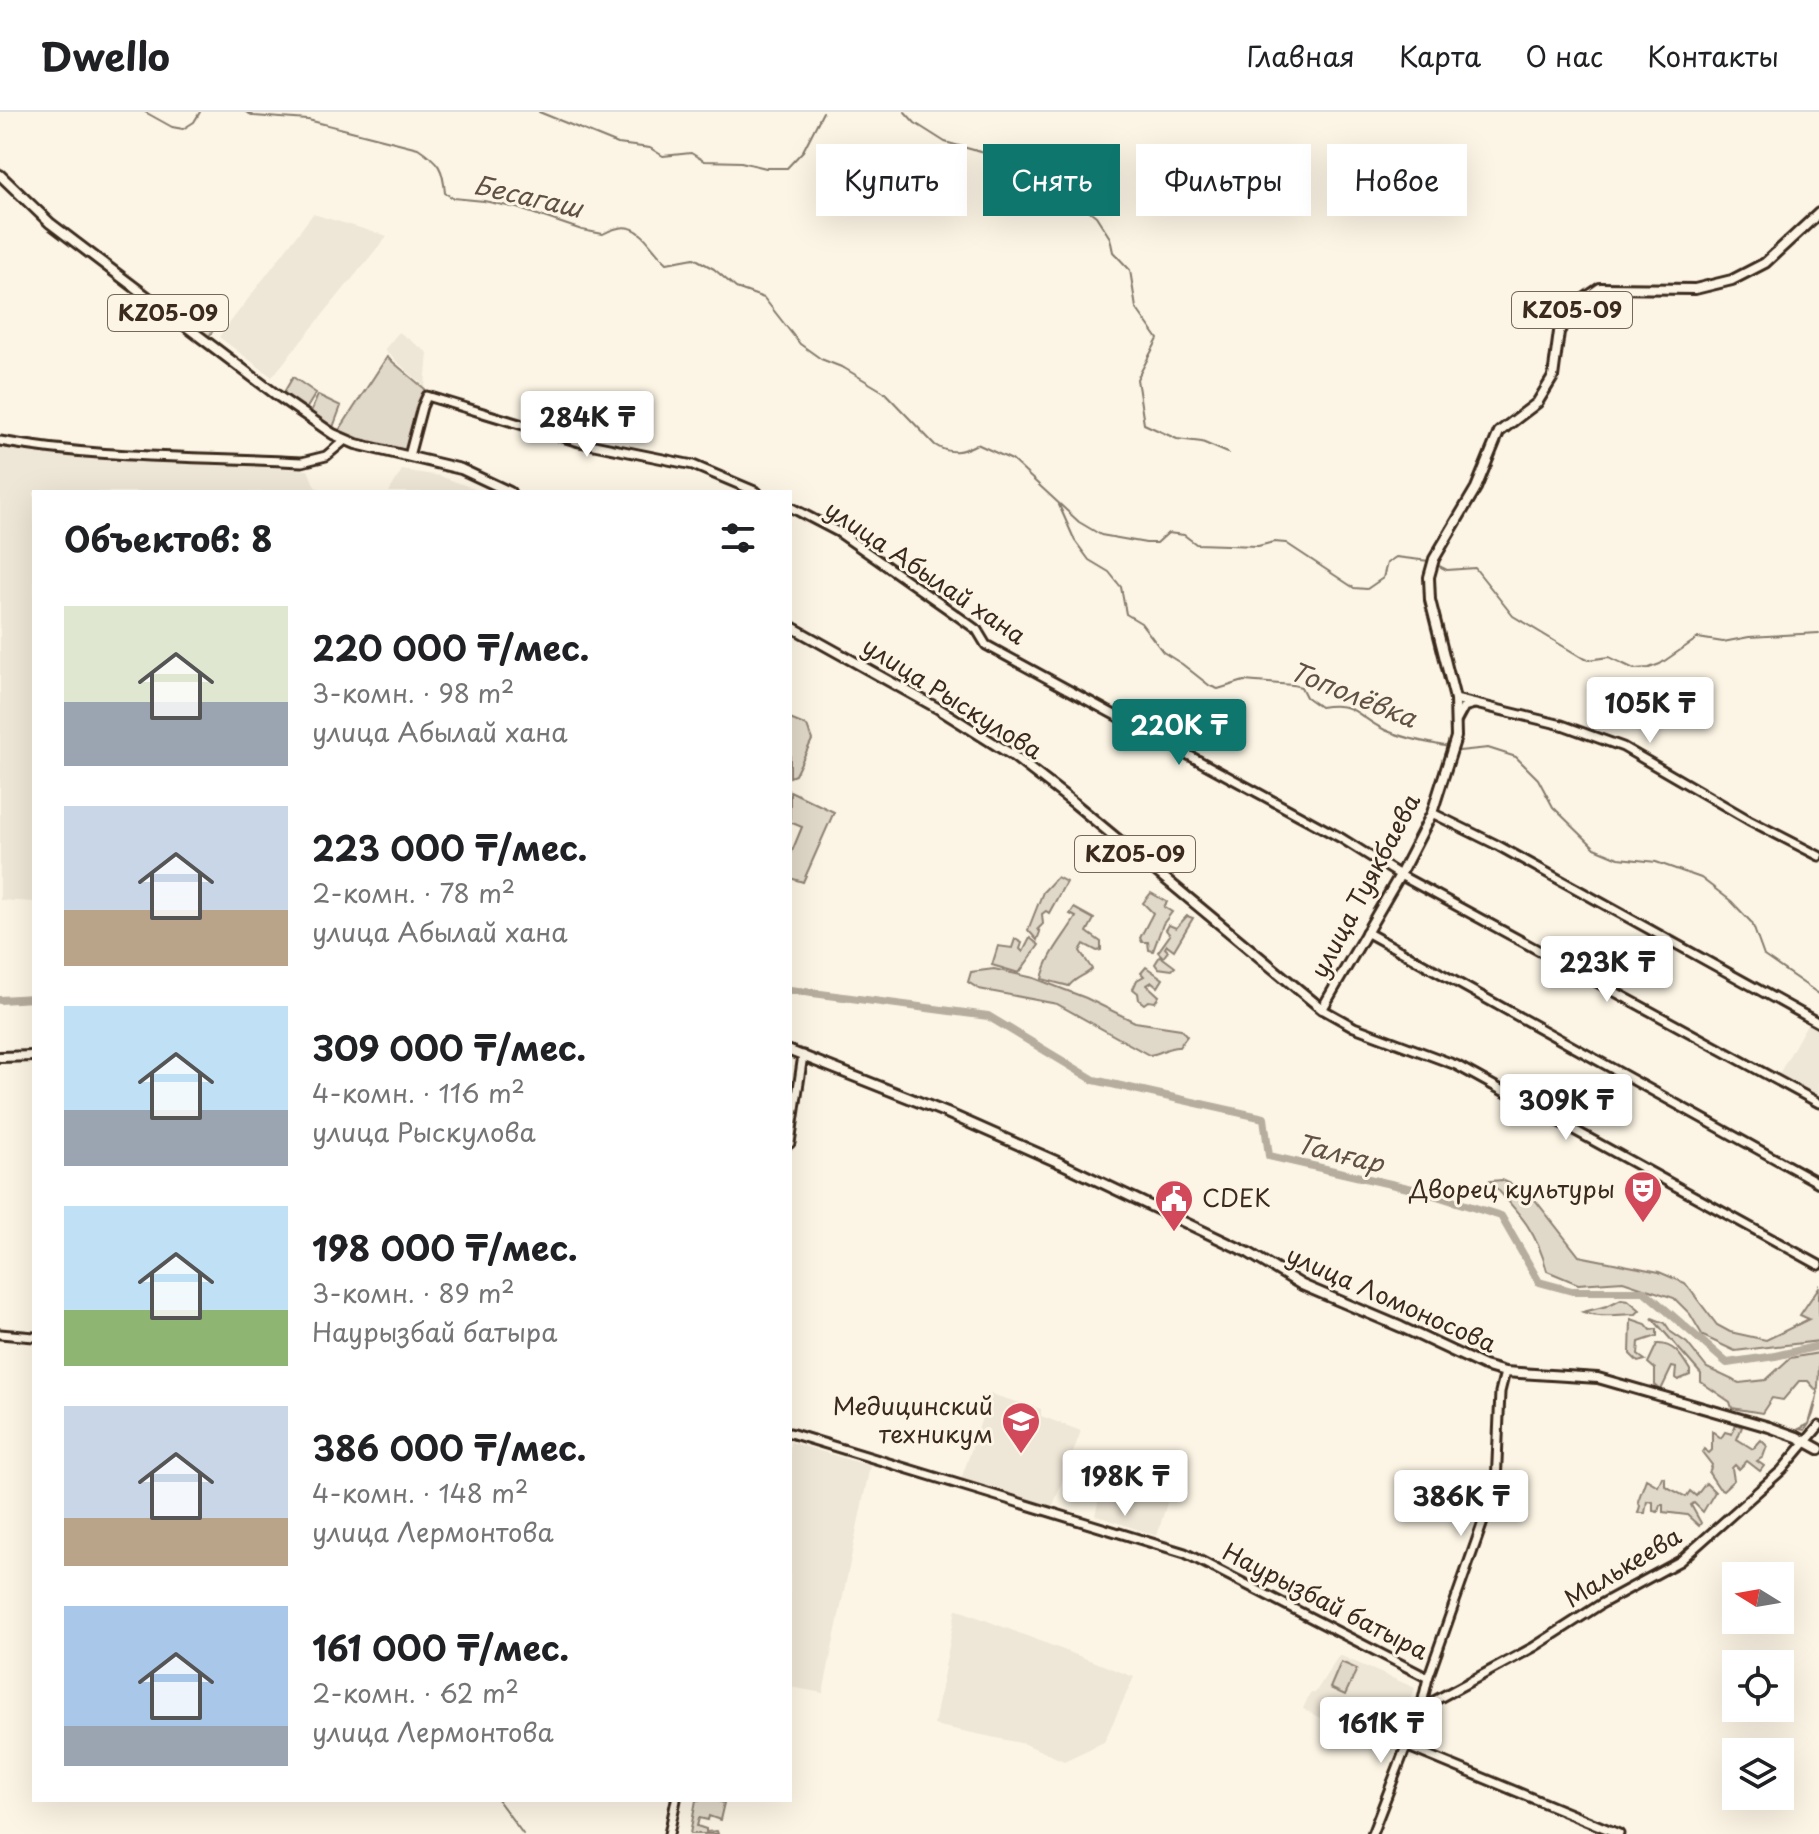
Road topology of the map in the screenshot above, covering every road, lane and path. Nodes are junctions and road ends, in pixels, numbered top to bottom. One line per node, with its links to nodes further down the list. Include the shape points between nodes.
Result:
1 (0, 175): 3 (main road, KZ05-09, via 62,232 278,396)
2 (1819, 213): 10 (main road, улица Туякбаева / KZ05-09, via 1765,263 1732,280 1695,289 1600,288 1575,305 1559,332 1553,377 1537,403 1499,432 1476,488 1432,564 1430,600)
3 (345, 440): 4 (street, via 319,460 302,462 98,453); 5 (main road, KZ05-09)
4 (0, 441)
5 (409, 456): 6 (main road, KZ05-09, via 461,469); 7 (street, via 427,396 579,442 693,465)
6 (506, 490)
7 (752, 490)
8 (792, 508): 15 (street, улица Абылай хана, via 838,532 952,612 977,630 986,645)
9 (792, 627): 17 (main road, улица Рыскулова / KZ05-09, via 1012,755)
10 (1455, 699): 11 (street); 12 (main road, улица Туякбаева / KZ05-09)
11 (1476, 704): 12 (street, via 1464,707); 14 (street, via 1623,747)
12 (1457, 720): 13 (main road, улица Туякбаева / KZ05-09)
13 (1432, 813): 15 (main road, улица Туякбаева / KZ05-09); 18 (street)
14 (1819, 856)
15 (1400, 875): 16 (main road, улица Туякбаева / KZ05-09); 23 (street, улица Абылай хана)
16 (1366, 932): 17 (main road, улица Туякбаева / KZ05-09); 25 (street)
17 (1322, 1009): 26 (street, улица Рыскулова, via 1354,1027 1456,1065)
18 (1819, 1023)
19 (792, 1052): 20 (main road, улица Ломоносова)
20 (803, 1055): 24 (street); 29 (main road, улица Ломоносова, via 1049,1158 1206,1231 1302,1285)
21 (32, 1056): 22 (main road)
22 (0, 1057)
23 (1819, 1103)
24 (792, 1129)
25 (1819, 1183)
26 (1819, 1265)
27 (0, 1334): 28 (street)
28 (32, 1337)
29 (1505, 1372): 32 (main road, улица Ломоносова, via 1598,1378); 34 (street, via 1496,1485)
30 (1819, 1426): 32 (street, Малькеева)
31 (792, 1434): 34 (street, Наурызбай батыра, via 1185,1553)
32 (1807, 1442): 33 (main road, улица Ломоносова); 35 (street, Малькеева, via 1680,1561)
33 (1819, 1449)
34 (1428, 1678): 35 (street)
35 (1421, 1708): 36 (street)
36 (1406, 1746): 39 (street); 40 (street)
37 (676, 1802): 38 (street)
38 (669, 1834)
39 (1372, 1834)
40 (1619, 1834)

